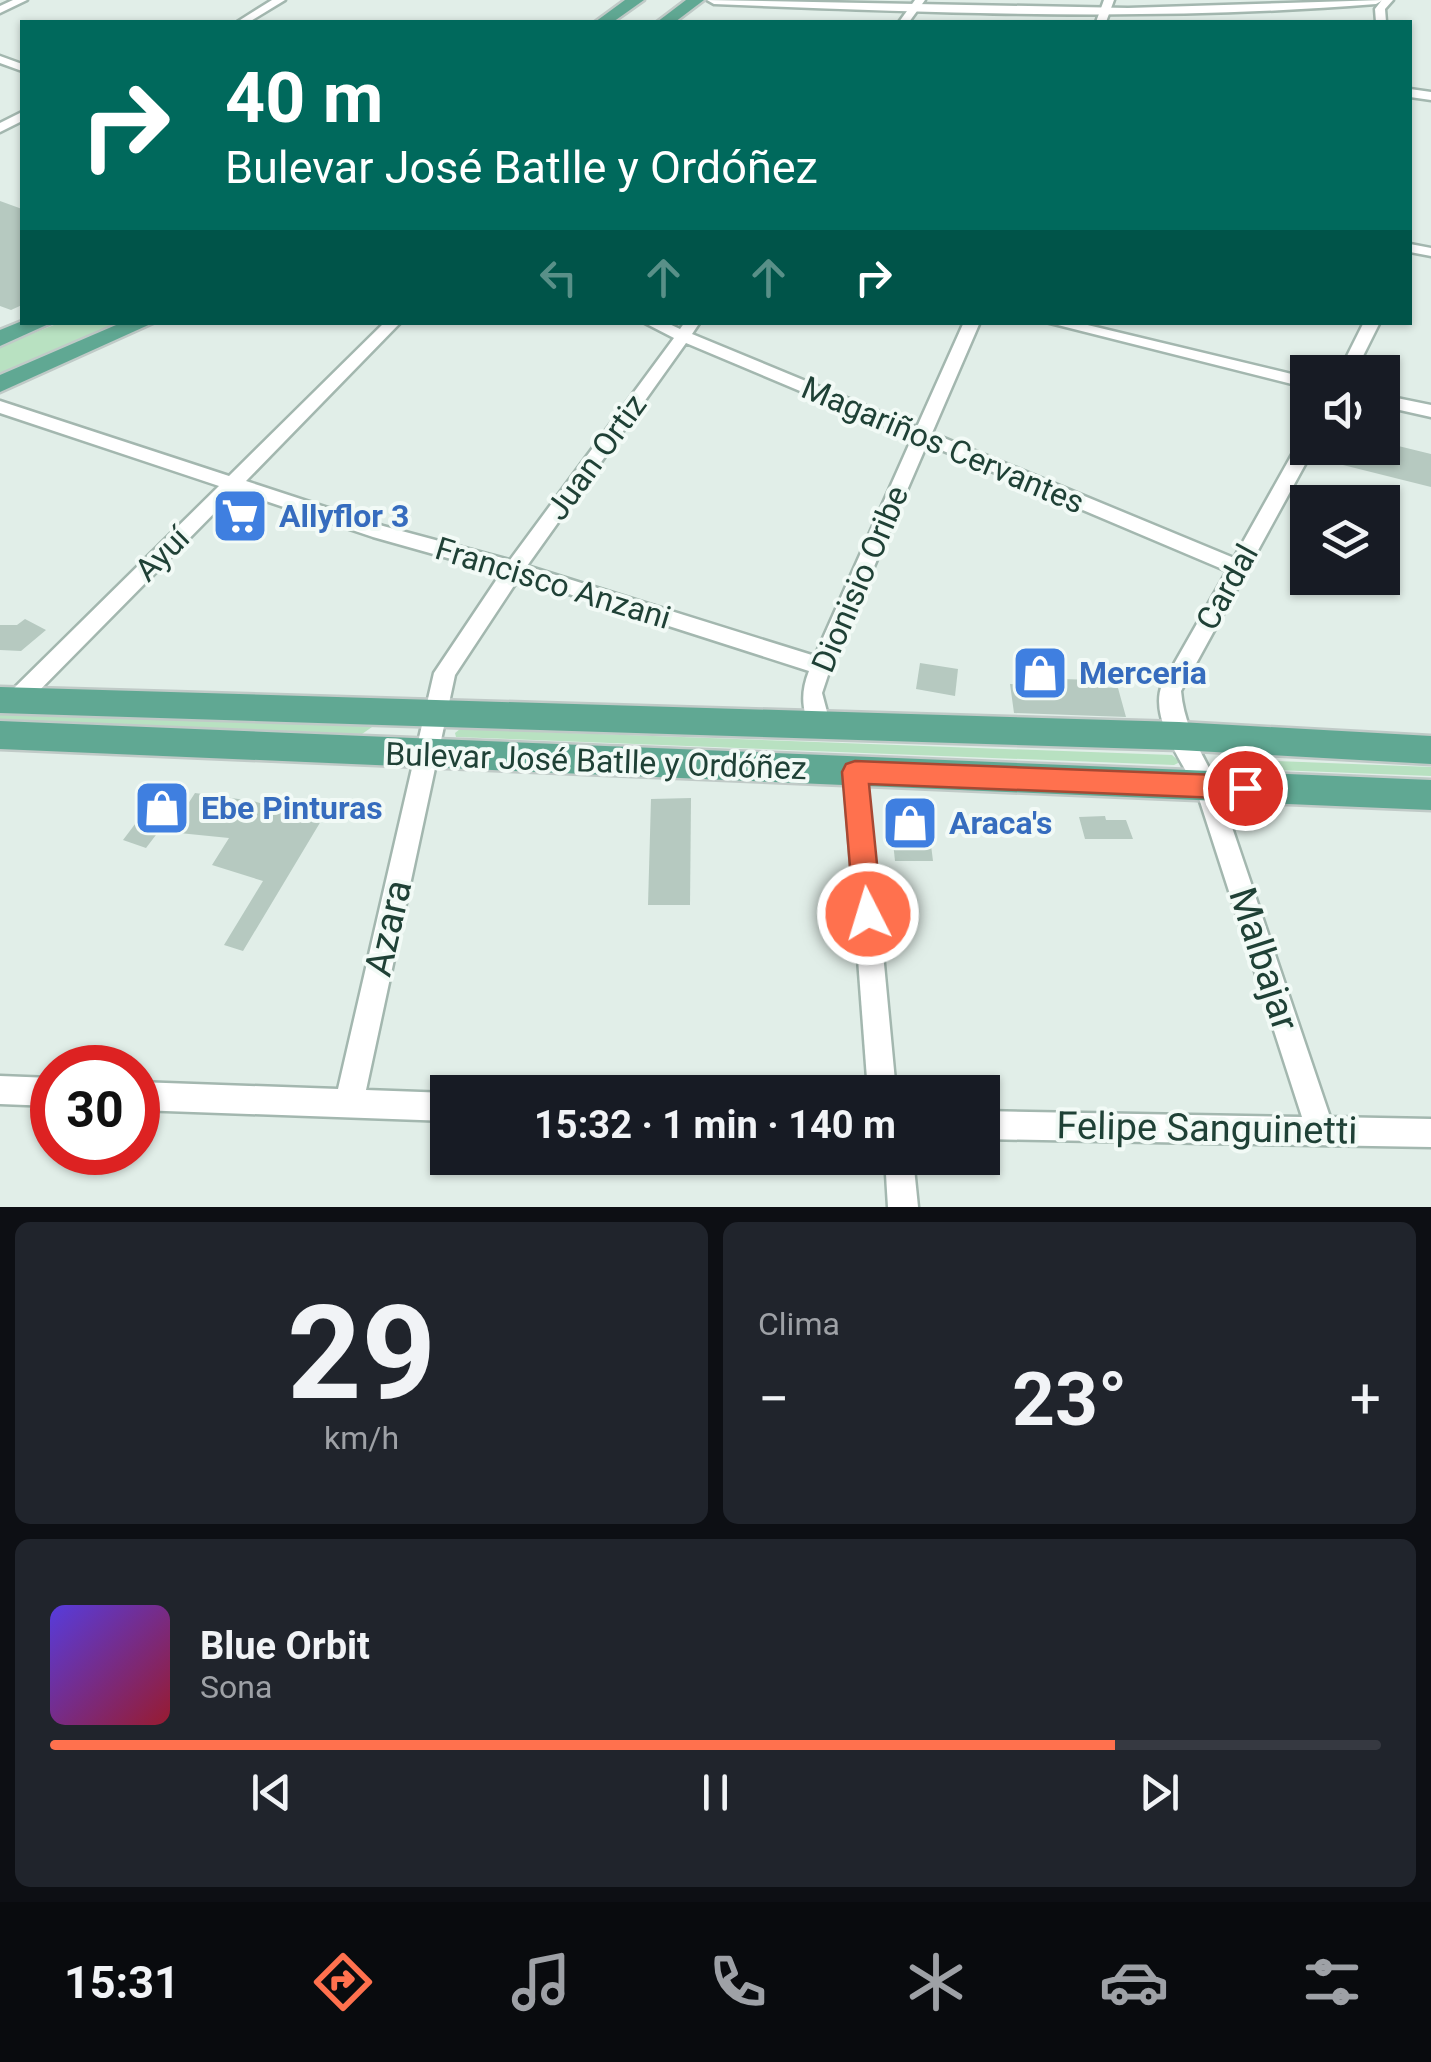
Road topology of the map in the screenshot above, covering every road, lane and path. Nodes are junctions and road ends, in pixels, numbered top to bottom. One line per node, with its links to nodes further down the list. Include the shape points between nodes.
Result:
1 (22, 0): 8 (street)
2 (280, 0): 10 (street)
3 (636, 0): 11 (main road)
4 (696, 0): 12 (main road)
5 (714, 0): 7 (street)
6 (1376, 0): 9 (street, via 1268,10)
7 (918, 3): 9 (street)
8 (0, 10)
9 (1105, 12)
10 (245, 20)
11 (606, 20)
12 (668, 20)
13 (35, 325): 20 (main road)
14 (137, 325): 23 (main road)
15 (391, 325): 29 (street, Ayuí)
16 (971, 325): 27 (street, Dionisio Oribe)
17 (1066, 325): 22 (street)
18 (1370, 325): 21 (street)
19 (688, 329): 27 (street, Magariños Cervantes); 31 (street, Juan Ortiz)
20 (0, 339)
21 (1356, 355)
22 (1290, 379)
23 (0, 384)
24 (1400, 404): 26 (street)
25 (0, 407): 29 (street, Francisco Anzani)
26 (1431, 411)
27 (922, 436): 30 (street, Magariños Cervantes); 32 (street, Dionisio Oribe)
28 (1295, 465): 30 (street, Cardal)
29 (231, 484): 31 (street, Francisco Anzani); 33 (street, Ayuí)
30 (1237, 568): 37 (street, Cardal, via 1170,690)
31 (514, 569): 32 (street, Francisco Anzani); 34 (street, Juan Ortiz, via 445,674)
32 (821, 666): 35 (street, Dionisio Oribe, via 811,693)
33 (8, 700): 34 (main road, Bulevar José Batlle y Ordóñez)
34 (436, 714): 35 (main road, Bulevar José Batlle y Ordóñez); 39 (street, Juan Ortiz)
35 (820, 727): 37 (main road, Bulevar José Batlle y Ordóñez)
36 (0, 734): 39 (main road, Bulevar José Batlle y Ordóñez)
37 (1180, 736): 38 (main road, Bulevar José Batlle y Ordóñez); 41 (street, Malbajar)
38 (1431, 750)
39 (427, 753): 40 (main road, Bulevar José Batlle y Ordóñez); 47 (street, Azara)
40 (855, 772): 41 (main road, Bulevar José Batlle y Ordóñez); 43 (street)
41 (1207, 786): 42 (main road, Bulevar José Batlle y Ordóñez); 50 (street, Malbajar)
42 (1431, 795)
43 (881, 1075)
44 (0, 1090): 45 (street)
45 (30, 1091)
46 (160, 1097): 47 (street)
47 (349, 1104): 48 (street)
48 (430, 1106)
49 (1000, 1125): 50 (street, Felipe Sanguinetti)
50 (1320, 1128): 51 (street, Felipe Sanguinetti)
51 (1431, 1134)
52 (900, 1175): 53 (street)
53 (903, 1207)

